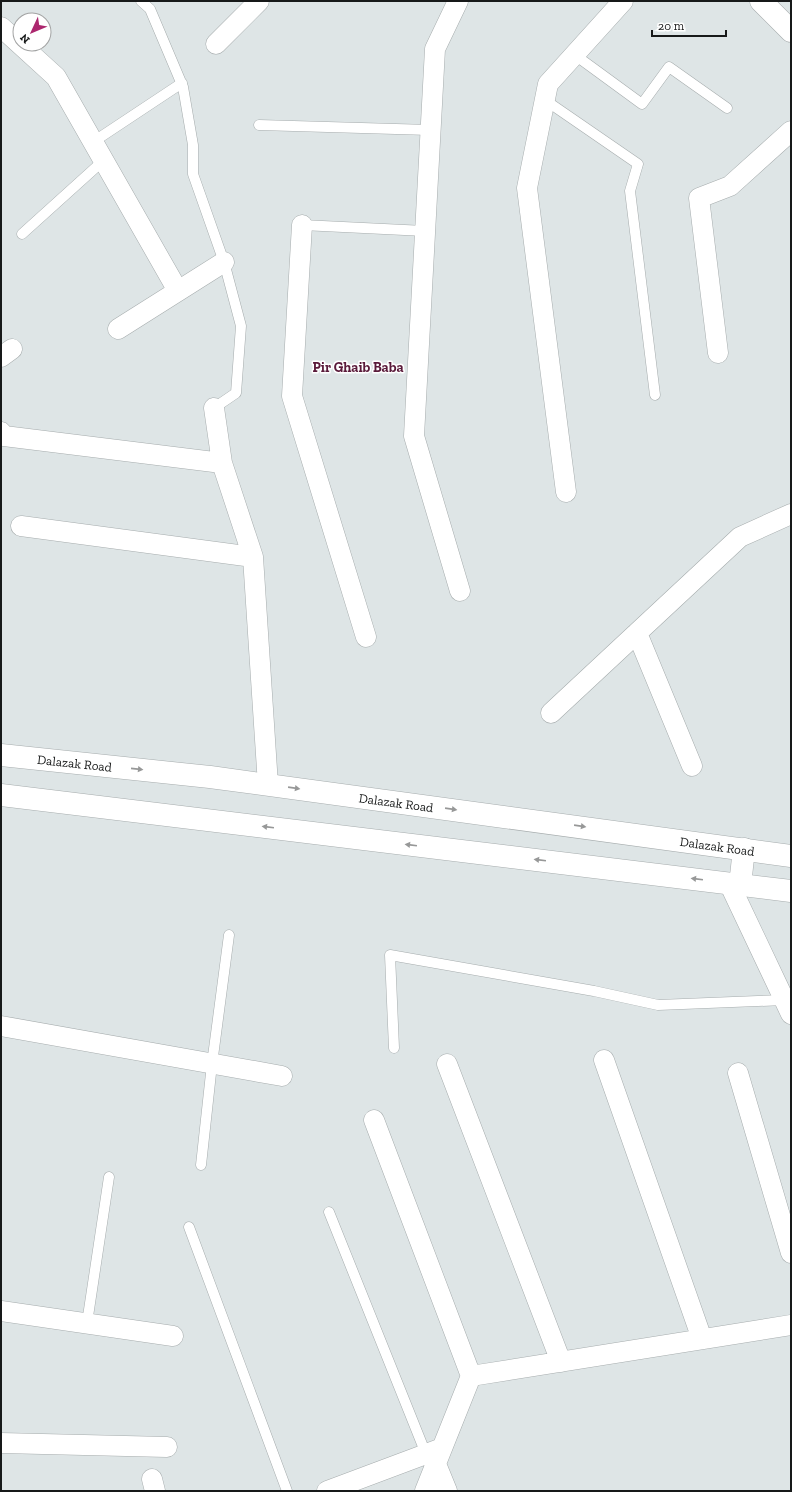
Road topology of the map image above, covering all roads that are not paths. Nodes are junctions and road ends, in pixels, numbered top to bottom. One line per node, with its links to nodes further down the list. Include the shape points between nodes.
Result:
1 (140, 1): 10 (lane, via 150,9)
2 (259, 1): 8 (street)
3 (458, 1): 14 (street, via 435,49)
4 (623, 1): 9 (street)
5 (761, 1): 7 (main road)
6 (1, 27): 16 (street, via 56,77)
7 (791, 30)
8 (216, 44)
9 (575, 55): 11 (street, via 548,84); 12 (lane, via 642,104 669,67)
10 (182, 83): 16 (lane); 21 (lane, via 193,145 193,174)
11 (545, 100): 25 (lane, via 638,164 630,191); 29 (street, via 527,188)
12 (727, 108)
13 (259, 124): 14 (lane)
14 (430, 130): 19 (street)
15 (791, 131): 24 (street, via 730,186 699,198)
16 (93, 142): 17 (street)
17 (104, 160): 20 (lane); 22 (street)
18 (302, 225): 19 (lane); 35 (street, via 292,396)
19 (425, 231): 33 (street, via 414,436)
20 (22, 234)
21 (224, 262): 22 (street); 26 (lane, via 242,326 236,393)
22 (178, 291): 23 (street)
23 (118, 329)
24 (718, 353)
25 (655, 396)
26 (214, 408): 28 (street)
27 (1, 432): 28 (street, via 4,436)
28 (222, 463): 32 (street)
29 (566, 492)
30 (791, 514): 34 (street, via 740,537)
31 (21, 526): 32 (street)
32 (253, 556): 39 (street)
33 (460, 591)
34 (637, 633): 36 (street); 38 (street)
35 (366, 637)
36 (551, 713)
37 (1, 755): 39 (main road, Dalazak Road, one-way to 39)
38 (692, 766)
39 (268, 785): 41 (main road, Dalazak Road, one-way to 41)
40 (1, 795): 43 (main road, one-way to 40)
41 (744, 849): 42 (main road, Dalazak Road); 43 (main road)
42 (791, 856)
43 (735, 884): 44 (main road); 46 (street)
44 (791, 891)
45 (229, 935): 50 (lane)
46 (788, 1007): 48 (lane, via 658,1005 594,991 390,956)
47 (1, 1026): 50 (street)
48 (394, 1048)
49 (604, 1060): 64 (street)
50 (212, 1064): 53 (street); 55 (lane)
51 (447, 1064): 65 (street)
52 (738, 1073): 59 (street)
53 (282, 1076)
54 (374, 1120): 66 (street)
55 (200, 1164)
56 (109, 1177): 61 (lane)
57 (329, 1212): 69 (lane)
58 (188, 1227): 70 (lane)
59 (791, 1254)
60 (1, 1311): 61 (street)
61 (87, 1324): 63 (street)
62 (791, 1325): 64 (street)
63 (174, 1336)
64 (702, 1339): 65 (street)
65 (561, 1362): 66 (street)
66 (471, 1376): 69 (street)
67 (1, 1443): 68 (street)
68 (167, 1447)
69 (435, 1456): 71 (street); 72 (street); 73 (street)
70 (286, 1491)
71 (327, 1491)
72 (425, 1491)
73 (447, 1491)

